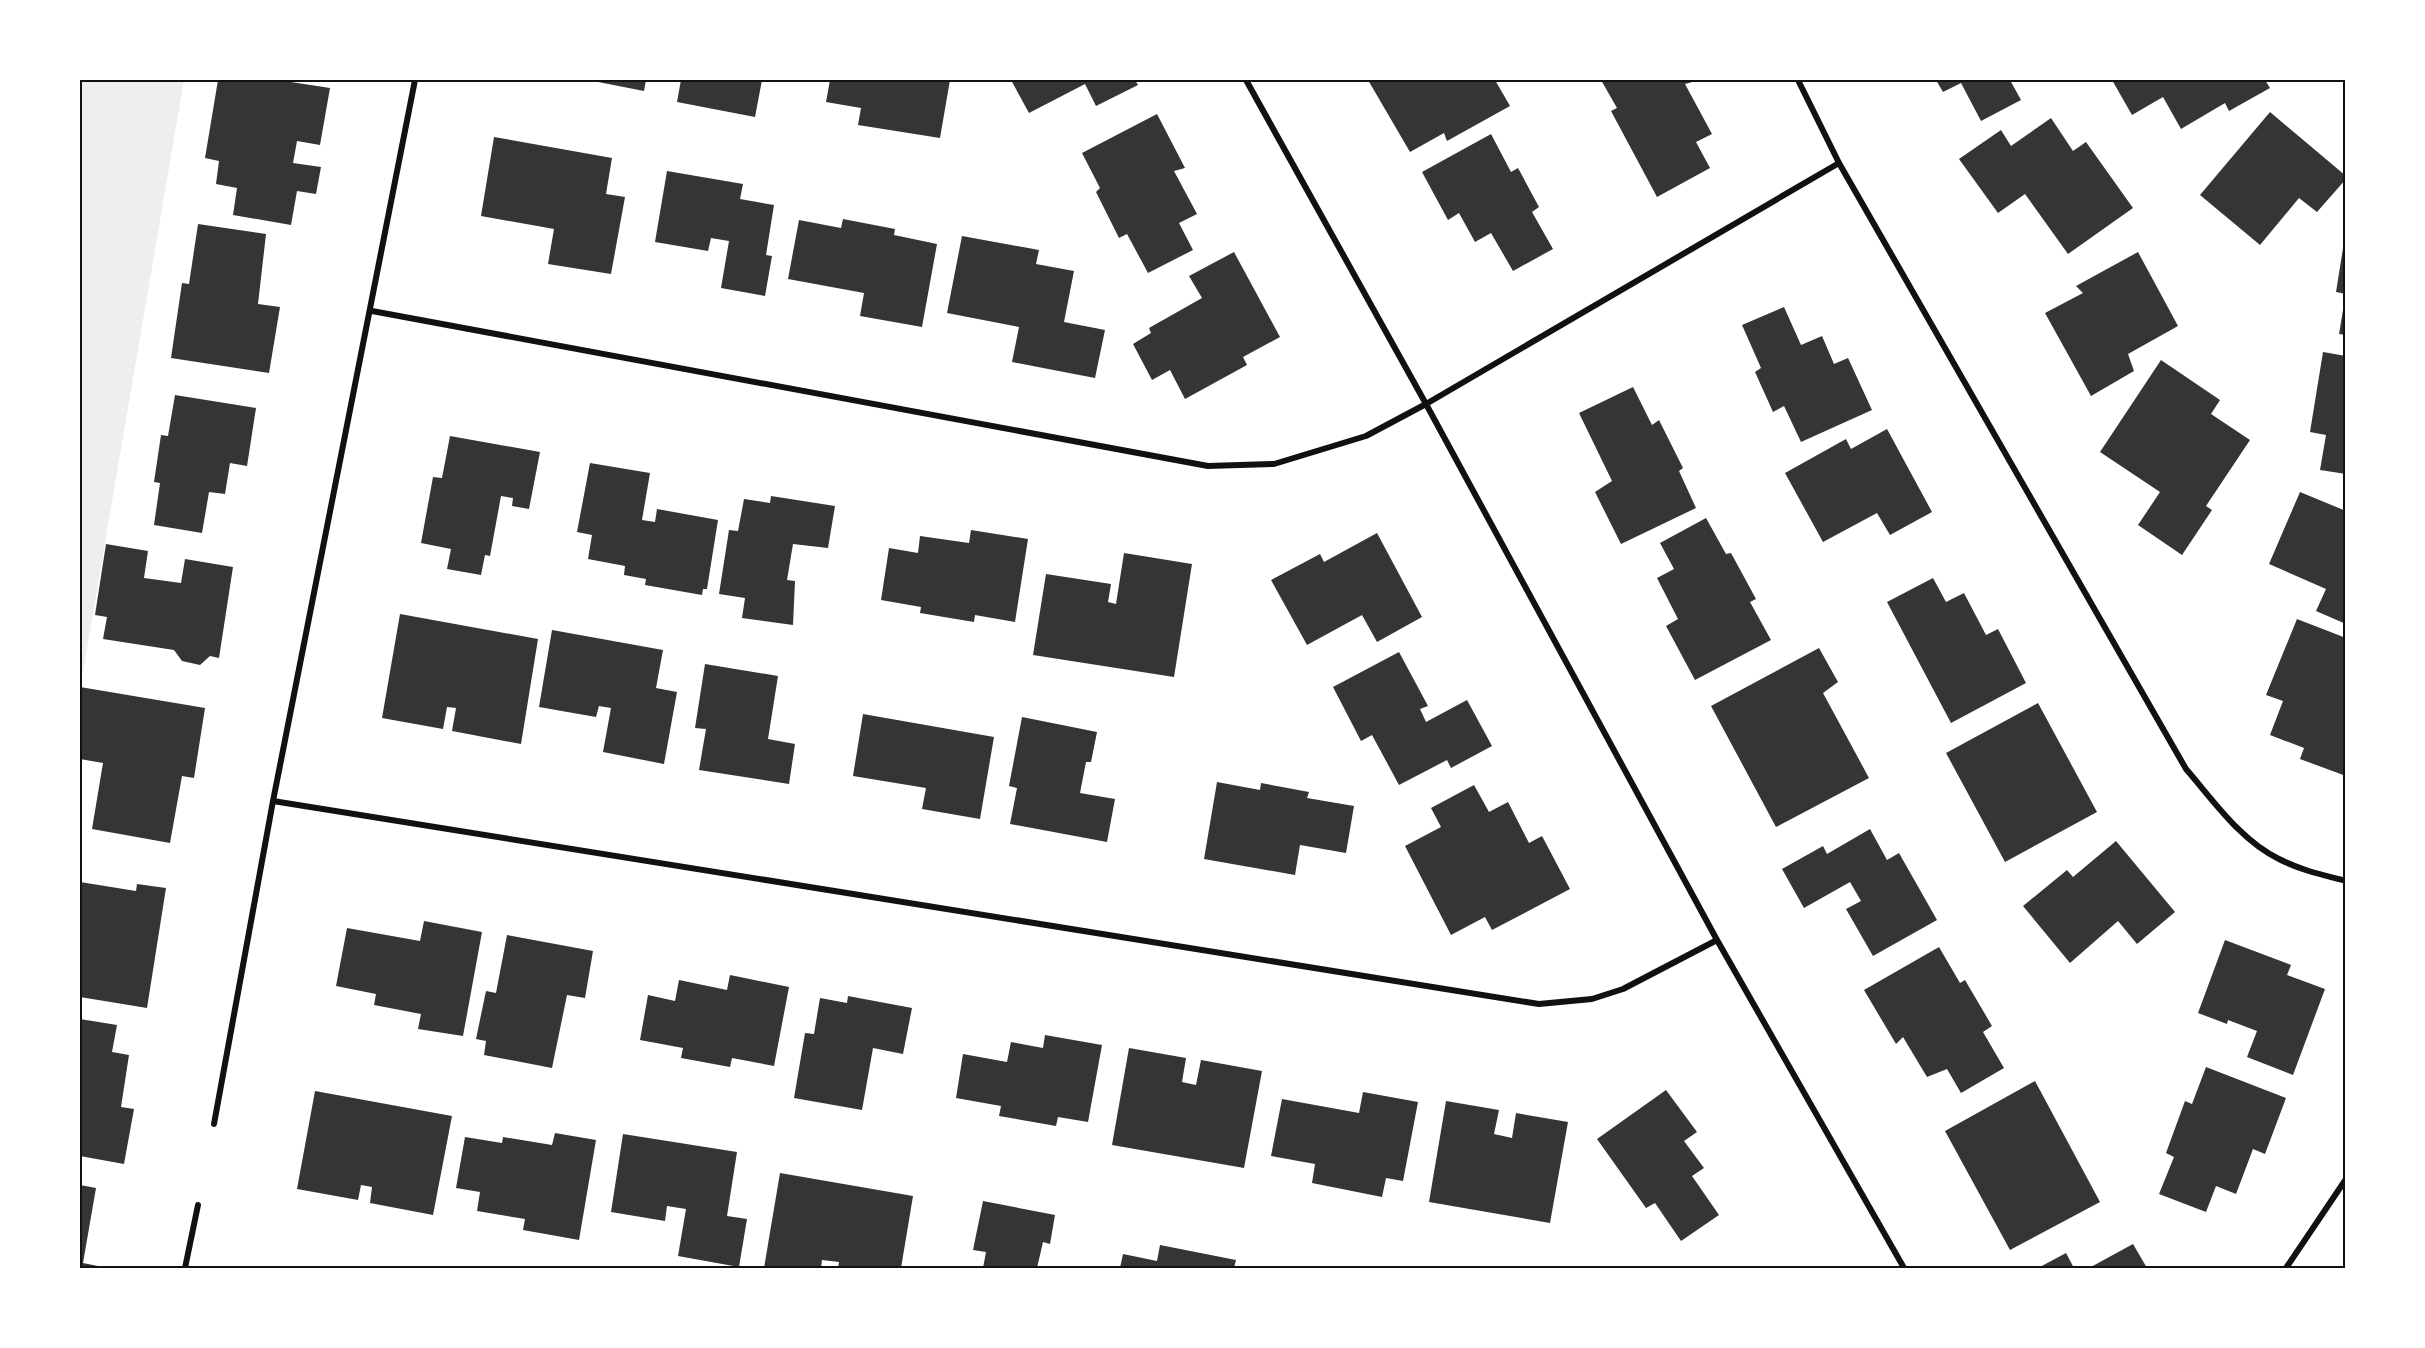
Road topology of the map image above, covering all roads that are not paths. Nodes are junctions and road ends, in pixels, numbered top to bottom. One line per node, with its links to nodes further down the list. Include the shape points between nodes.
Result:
1 (415, 80): 5 (street)
2 (1246, 80): 6 (street)
3 (1798, 80): 4 (street)
4 (1839, 162): 6 (street); 8 (street, via 2186,769 2240,830 2277,858)
5 (372, 311): 6 (street, via 1208,466 1274,464 1366,436); 7 (street)
6 (1426, 404): 9 (street)
7 (273, 801): 9 (street, via 1539,1004 1592,999 1623,989); 10 (street)
8 (2346, 881)
9 (1717, 940): 14 (street)
10 (214, 1124)
11 (2346, 1179): 15 (street)
12 (198, 1205): 13 (street)
13 (186, 1269)
14 (1904, 1269)
15 (2286, 1269)

